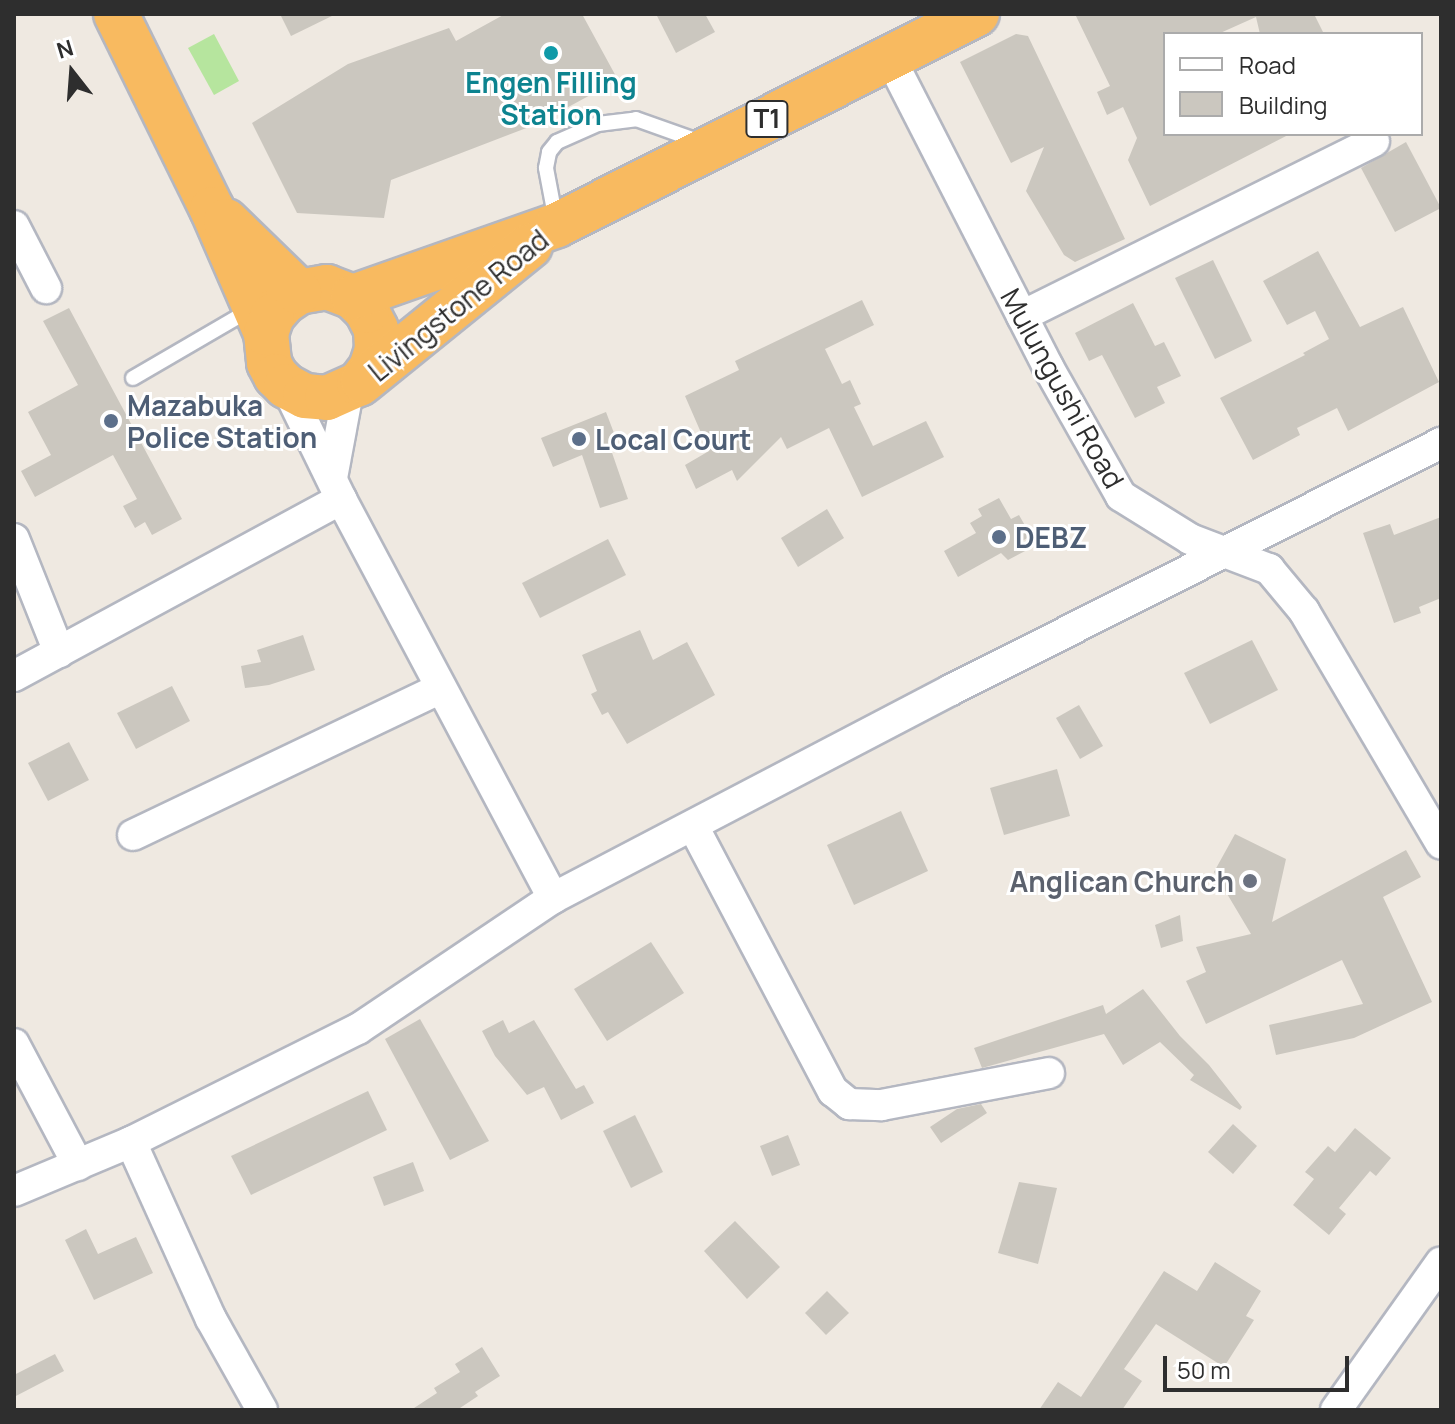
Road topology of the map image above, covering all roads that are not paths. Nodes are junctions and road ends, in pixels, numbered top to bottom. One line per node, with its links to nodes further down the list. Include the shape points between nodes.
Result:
1 (116, 14): 6 (highway)
2 (977, 14): 3 (highway, Livingstone Road / T1)
3 (890, 58): 5 (highway, Livingstone Road / T1); 12 (street, Mulungushi Road)
4 (1374, 141): 12 (street)
5 (713, 147): 7 (highway, Livingstone Road / T1); 7 (lane, via 636,119 576,132 549,152 546,168)
6 (212, 209): 10 (highway); 13 (highway)
7 (557, 225): 11 (highway, Livingstone Road / T1); 16 (highway, Livingstone Road / T1)
8 (14, 226): 9 (street)
9 (46, 288)
10 (299, 292): 11 (highway, via 327,287); 13 (highway)
11 (353, 297): 16 (highway, Livingstone Road, via 376,329 377,349 371,368)
12 (1022, 316): 20 (street, Mulungushi Road, via 1121,496)
13 (261, 320): 14 (lane); 15 (highway, via 269,363)
14 (133, 378)
15 (286, 386): 16 (highway, Livingstone Road, via 305,396 327,398); 18 (street)
16 (354, 388): 18 (street)
17 (1441, 443): 20 (street)
18 (336, 488): 21 (street); 23 (street)
19 (14, 539): 21 (street)
20 (1222, 553): 24 (street); 26 (street, Mulungushi Road, via 1269,569 1304,611)
21 (59, 652): 22 (street)
22 (14, 676)
23 (441, 688): 25 (street); 27 (street)
24 (693, 826): 27 (street); 29 (street, via 833,1091 849,1104 882,1105)
25 (133, 835)
26 (1441, 844)
27 (553, 898): 30 (street, via 358,1029)
28 (14, 1044): 31 (street)
29 (1049, 1073)
30 (131, 1142): 31 (street); 34 (street, via 211,1319)
31 (78, 1165): 32 (street)
32 (14, 1191)
33 (1441, 1262): 35 (street)
34 (262, 1410)
35 (1336, 1410)

